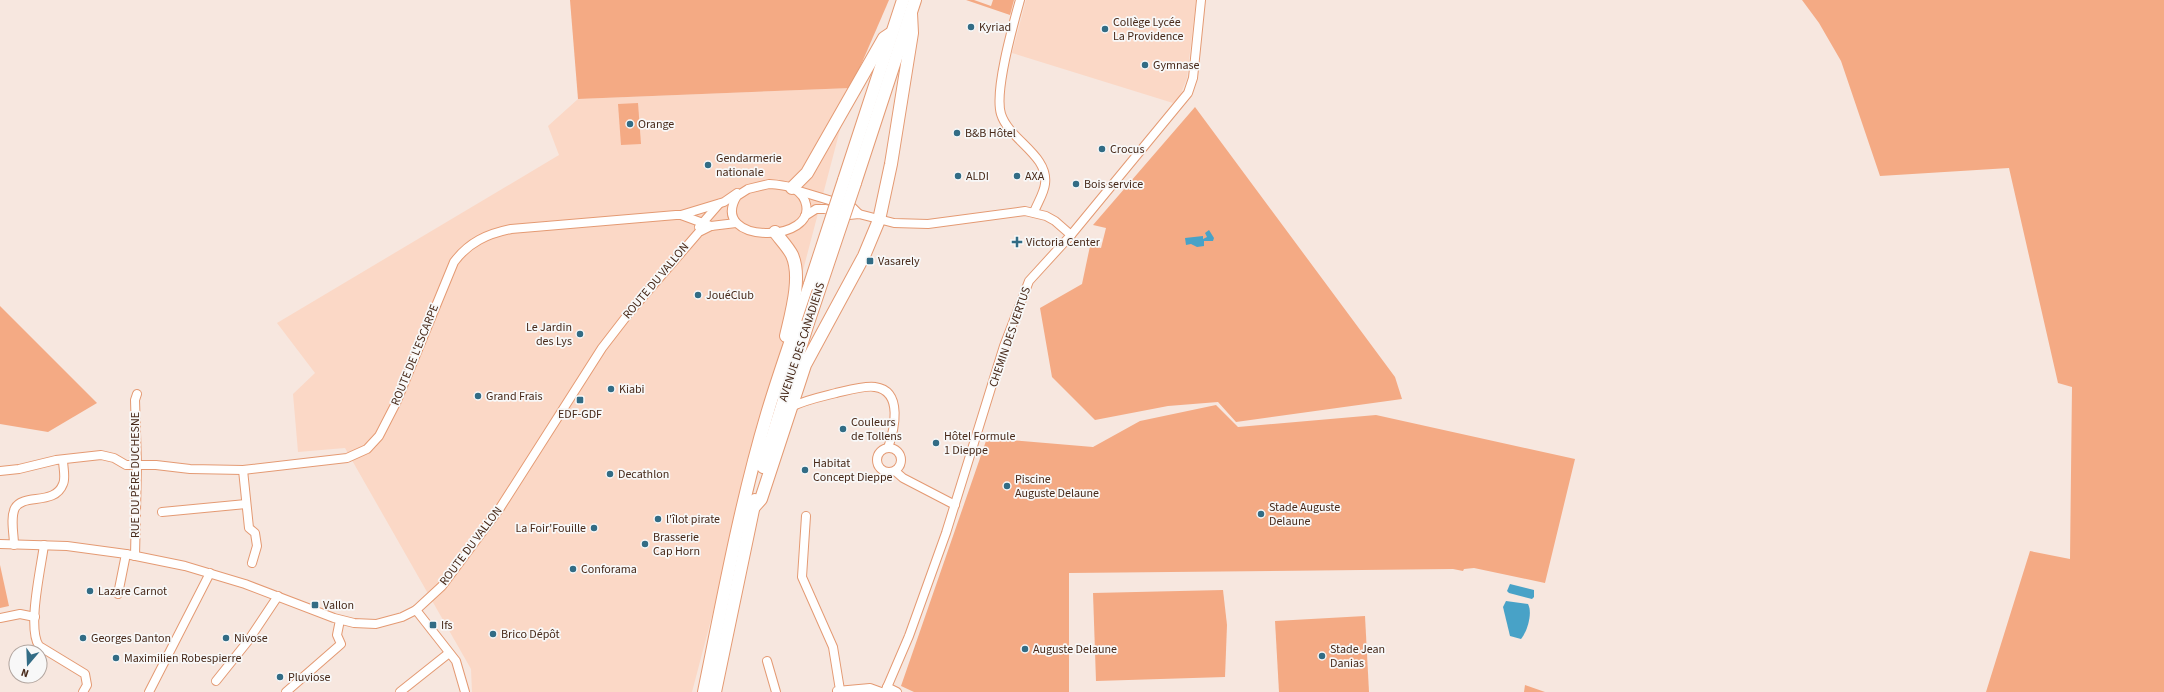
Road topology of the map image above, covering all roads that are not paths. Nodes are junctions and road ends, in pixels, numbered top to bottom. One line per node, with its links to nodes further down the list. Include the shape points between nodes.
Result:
1 (903, 0): 6 (main road, AVENUE DES CANADIENS)
2 (915, 0): 5 (main road, AVENUE DES CANADIENS)
3 (1020, 0): 11 (street, via 1012,25 1003,72 1000,112 1005,125 1044,169 1045,185)
4 (1201, 0): 20 (street, CHEMIN DES VERTUS, via 1193,78 1188,93)
5 (911, 13): 7 (main road, AVENUE DES CANADIENS); 15 (main road, via 912,33 891,164)
6 (892, 32): 7 (main road, AVENUE DES CANADIENS); 8 (main road, via 884,38)
7 (850, 182): 24 (main road, AVENUE DES CANADIENS, bridge, via 810,284); 33 (main road, AVENUE DES CANADIENS, bridge)
8 (796, 189): 9 (street, via 769,184 758,185); 12 (street, via 852,207); 14 (street, via 806,203)
9 (742, 192): 10 (street, ROUTE DE L'ESCARPE); 17 (street, via 734,200 733,216)
10 (719, 204): 13 (street, ROUTE DE L'ESCARPE); 16 (street)
11 (1034, 212): 15 (street, via 1014,211 933,224); 20 (street, via 1055,220)
12 (859, 214): 14 (street, via 849,215 816,209); 15 (street)
13 (681, 215): 16 (street, ROUTE DE L'ESCARPE); 28 (street, ROUTE DE L'ESCARPE, via 511,229 477,240 454,262 396,403 379,436 367,449 347,458)
14 (805, 216): 19 (street, via 802,222 793,228)
15 (879, 220): 23 (main road, via 869,245 805,365)
16 (702, 223): 18 (street, ROUTE DE L'ESCARPE); 21 (street)
17 (736, 223): 18 (street); 19 (street, via 753,231)
18 (711, 226): 21 (street)
19 (774, 232): 24 (main road, via 791,255 795,285 793,307)
20 (1071, 235): 32 (street, CHEMIN DES VERTUS, via 1029,281 1022,296)
21 (692, 239): 45 (street, ROUTE DU VALLON, via 619,325 500,508 442,586)
22 (138, 394): 27 (street, RUE DU PÈRE DUCHESNE, via 135,400)
23 (791, 407): 25 (street, via 843,391 875,387 885,391 896,410); 33 (main road, via 761,499)
24 (767, 414): 59 (main road, AVENUE DES CANADIENS, via 733,546)
25 (888, 448): 30 (street, via 900,449 900,464); 30 (street, via 878,454 877,463 881,470)
26 (63, 460): 27 (street, ROUTE DE L'ESCARPE, via 101,455 114,458 126,465); 29 (street, ROUTE DE L'ESCARPE); 37 (street, via 63,484 57,492 46,499 23,501 16,507 13,518)
27 (137, 465): 28 (street, ROUTE DE L'ESCARPE); 40 (street, RUE DU PÈRE DUCHESNE)
28 (243, 470): 31 (street)
29 (0, 471)
30 (895, 471): 32 (street, via 903,478)
31 (246, 504): 34 (street); 41 (street, via 249,528 255,533 257,546)
32 (955, 505): 53 (street, CHEMIN DES VERTUS, via 910,636)
33 (753, 508): 60 (main road, AVENUE DES CANADIENS)
34 (162, 512)
35 (806, 516): 54 (street, via 802,577 833,647)
36 (0, 544): 37 (street, ROUTE DU VALLON)
37 (14, 545): 38 (street, ROUTE DU VALLON)
38 (44, 545): 39 (street, ROUTE DU VALLON); 46 (street)
39 (126, 554): 40 (street, ROUTE DU VALLON); 43 (street)
40 (135, 556): 42 (street, ROUTE DU VALLON)
41 (252, 563)
42 (210, 573): 44 (street, ROUTE DU VALLON); 55 (street)
43 (118, 594)
44 (278, 596): 48 (street, ROUTE DU VALLON); 51 (street)
45 (416, 610): 48 (street, ROUTE DU VALLON, via 389,622 376,624); 49 (street)
46 (34, 617): 47 (street, via 20,614); 52 (street, via 34,634 39,646 85,674)
47 (0, 618)
48 (340, 620): 56 (street, via 337,635 341,644)
49 (449, 653): 57 (street); 58 (street, via 456,661)
50 (767, 661): 61 (street)
51 (216, 681)
52 (85, 688)
53 (884, 690): 54 (street, via 870,688); 62 (street)
54 (838, 691)
55 (149, 692)
56 (286, 692)
57 (400, 692)
58 (465, 692)
59 (704, 692)
60 (715, 692)
61 (776, 692)
62 (897, 692)

